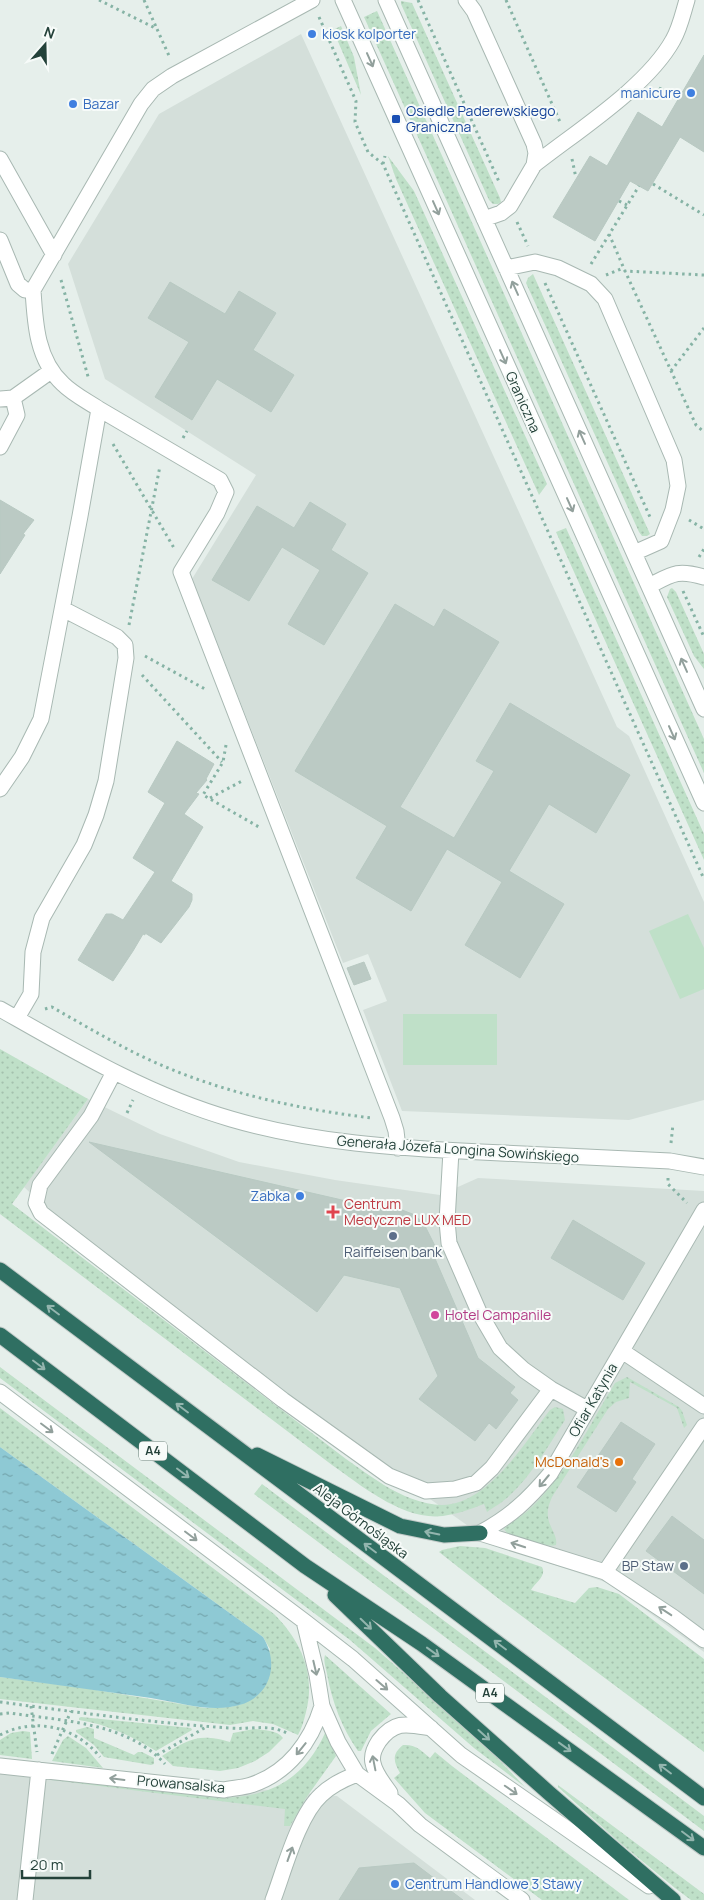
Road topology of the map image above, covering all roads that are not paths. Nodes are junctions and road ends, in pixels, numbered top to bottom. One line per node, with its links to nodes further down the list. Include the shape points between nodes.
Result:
1 (312, 0): 10 (street, via 153,89 141,104)
2 (343, 0): 23 (street, Graniczna, one-way to 23)
3 (386, 0): 8 (street)
4 (466, 0): 7 (street, via 534,144)
5 (687, 0): 7 (street, via 674,39 660,60 625,94)
6 (0, 159): 10 (street)
7 (534, 165): 8 (street, via 510,206)
8 (484, 219): 11 (street)
9 (0, 240): 12 (street, via 18,284 25,290)
10 (54, 255): 12 (street)
11 (506, 268): 17 (street, one-way to 11); 17 (street, via 535,262 558,268 591,284 605,299 674,460 678,486 661,541)
12 (33, 290): 13 (street, via 34,322)
13 (51, 371): 14 (street); 15 (street, via 64,386)
14 (6, 399): 16 (street, via 17,415)
15 (95, 410): 20 (street); 27 (street, via 220,480 226,492 181,572 392,1118)
16 (0, 447)
17 (634, 553): 19 (street)
18 (704, 578): 19 (street, via 691,573 675,573)
19 (649, 586): 21 (street, one-way to 19)
20 (63, 609): 22 (street, via 41,719 22,757); 25 (street, via 117,636 126,651 106,781 96,816 84,845 42,918 33,952 31,994)
21 (704, 709)
22 (0, 789)
23 (704, 804)
24 (0, 1009): 25 (street, Generała Józefa Longina Sowińskiego)
25 (17, 1018): 26 (street, Generała Józefa Longina Sowińskiego)
26 (114, 1072): 27 (street, Generała Józefa Longina Sowińskiego, via 170,1098 232,1119 304,1136); 34 (street, via 91,1116 40,1185 36,1204 41,1213 290,1405 389,1476 426,1491 455,1490 476,1483 492,1468)
27 (398, 1148): 28 (street, Generała Józefa Longina Sowińskiego)
28 (451, 1151): 29 (street, Generała Józefa Longina Sowińskiego, via 670,1162); 34 (street, via 449,1243 479,1312 500,1348)
29 (704, 1167)
30 (704, 1210): 33 (street, Ofiar Katynia)
31 (0, 1270): 39 (highway, Aleja Górnośląska, one-way to 31)
32 (0, 1335): 41 (highway, A4, one-way to 41)
33 (622, 1351): 36 (street); 37 (street, Ofiar Katynia)
34 (551, 1389): 37 (street)
35 (0, 1392): 43 (street, one-way to 43)
36 (704, 1406)
37 (587, 1410): 40 (street, Ofiar Katynia, one-way to 40, via 550,1474 528,1500 504,1520)
38 (704, 1426): 42 (street)
39 (221, 1437): 40 (highway, one-way to 39, via 444,1536 400,1526); 50 (highway, Aleja Górnośląska, one-way to 39)
40 (480, 1533): 42 (street, one-way to 40)
41 (306, 1566): 52 (highway, A4, one-way to 52, via 422,1644); 57 (highway, one-way to 57, via 440,1696)
42 (605, 1572): 44 (street, one-way to 42)
43 (304, 1621): 45 (street, one-way to 45); 46 (street, one-way to 46, via 353,1659)
44 (704, 1640)
45 (322, 1706): 48 (street, Prowansalska, one-way to 48, via 306,1744 296,1756 281,1769 251,1785 224,1790); 49 (street)
46 (431, 1728): 51 (street, one-way to 46, via 378,1775 373,1752 385,1733 394,1726 406,1724); 56 (street, one-way to 56, via 469,1760)
47 (0, 1766): 48 (street, Prowansalska)
48 (42, 1770): 53 (street)
49 (357, 1774): 51 (street); 54 (street, one-way to 49, via 305,1817 320,1796 336,1783)
50 (704, 1798)
51 (398, 1804): 55 (street, via 420,1825)
52 (704, 1848)
53 (25, 1900)
54 (273, 1900)
55 (522, 1900)
56 (669, 1900)
57 (674, 1900)

